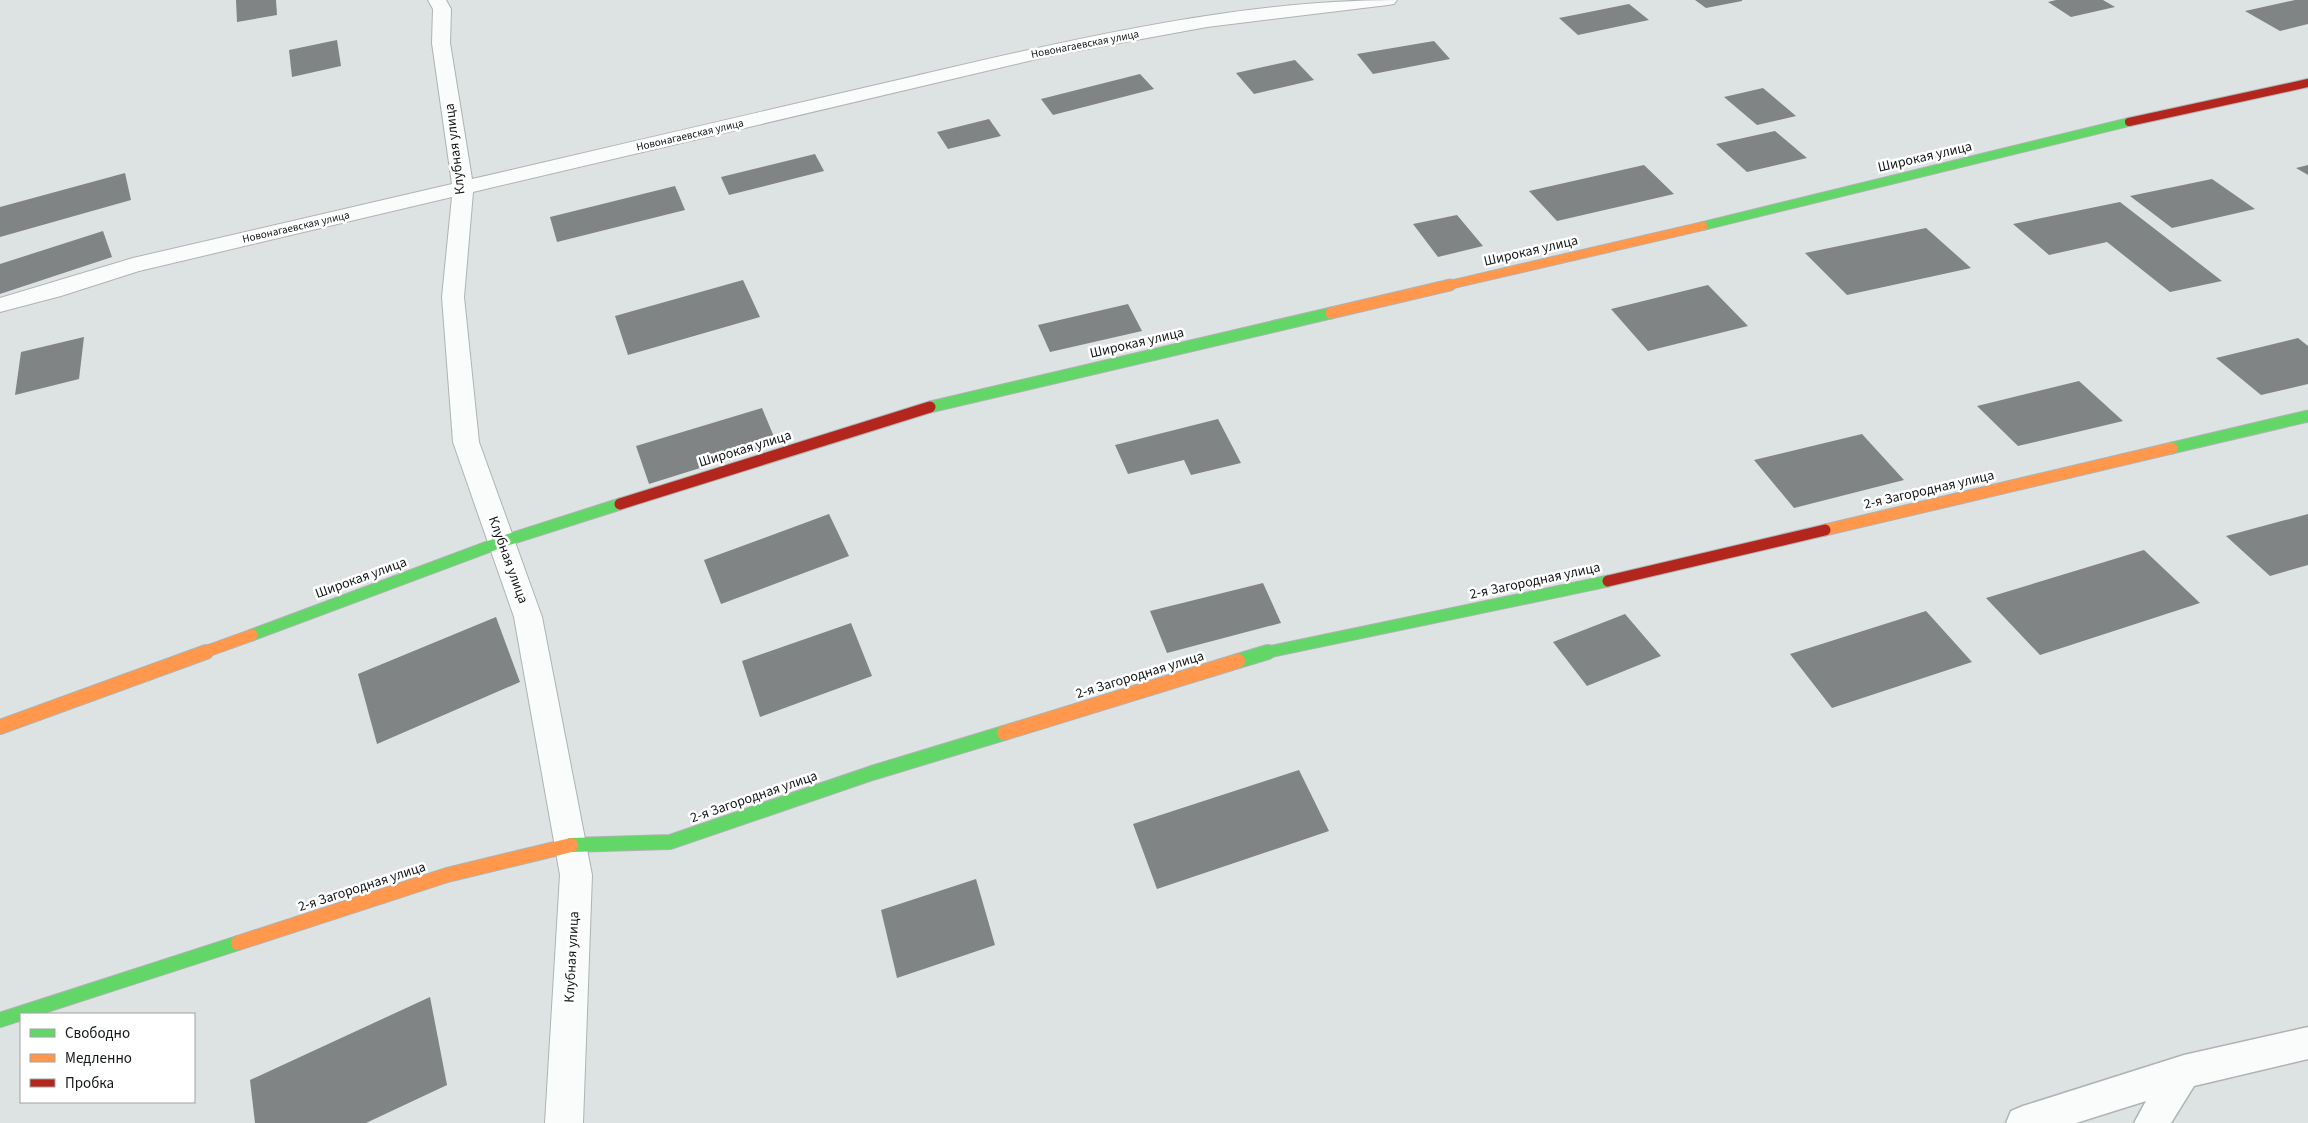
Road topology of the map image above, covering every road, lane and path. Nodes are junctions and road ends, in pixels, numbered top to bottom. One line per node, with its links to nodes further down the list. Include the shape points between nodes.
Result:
1 (438, 0): 4 (street, Клубная улица, via 442,9 441,43)
2 (1388, 0): 4 (street, Новонагаевская улица, via 1207,22 1054,49)
3 (2308, 82): 7 (street, Широкая улица, via 2147,117 1696,228 932,406)
4 (463, 188): 5 (street, Новонагаевская улица, via 133,265 53,292); 7 (street, Клубная улица, via 453,297 466,442)
5 (0, 305)
6 (2308, 416): 9 (street, 2-я Загородная улица, via 1621,578 1267,652 872,773 670,842)
7 (501, 542): 8 (street, Широкая улица); 9 (street, Клубная улица, via 528,617)
8 (0, 727)
9 (570, 844): 10 (street, 2-я Загородная улица, via 447,875); 15 (street, Клубная улица, via 576,875)
10 (22, 1013)
11 (20, 1014): 12 (street, 2-я Загородная улица)
12 (0, 1020)
13 (2308, 1043): 14 (lane)
14 (2184, 1072): 16 (lane); 17 (lane)
15 (564, 1123)
16 (2023, 1123)
17 (2151, 1123)

